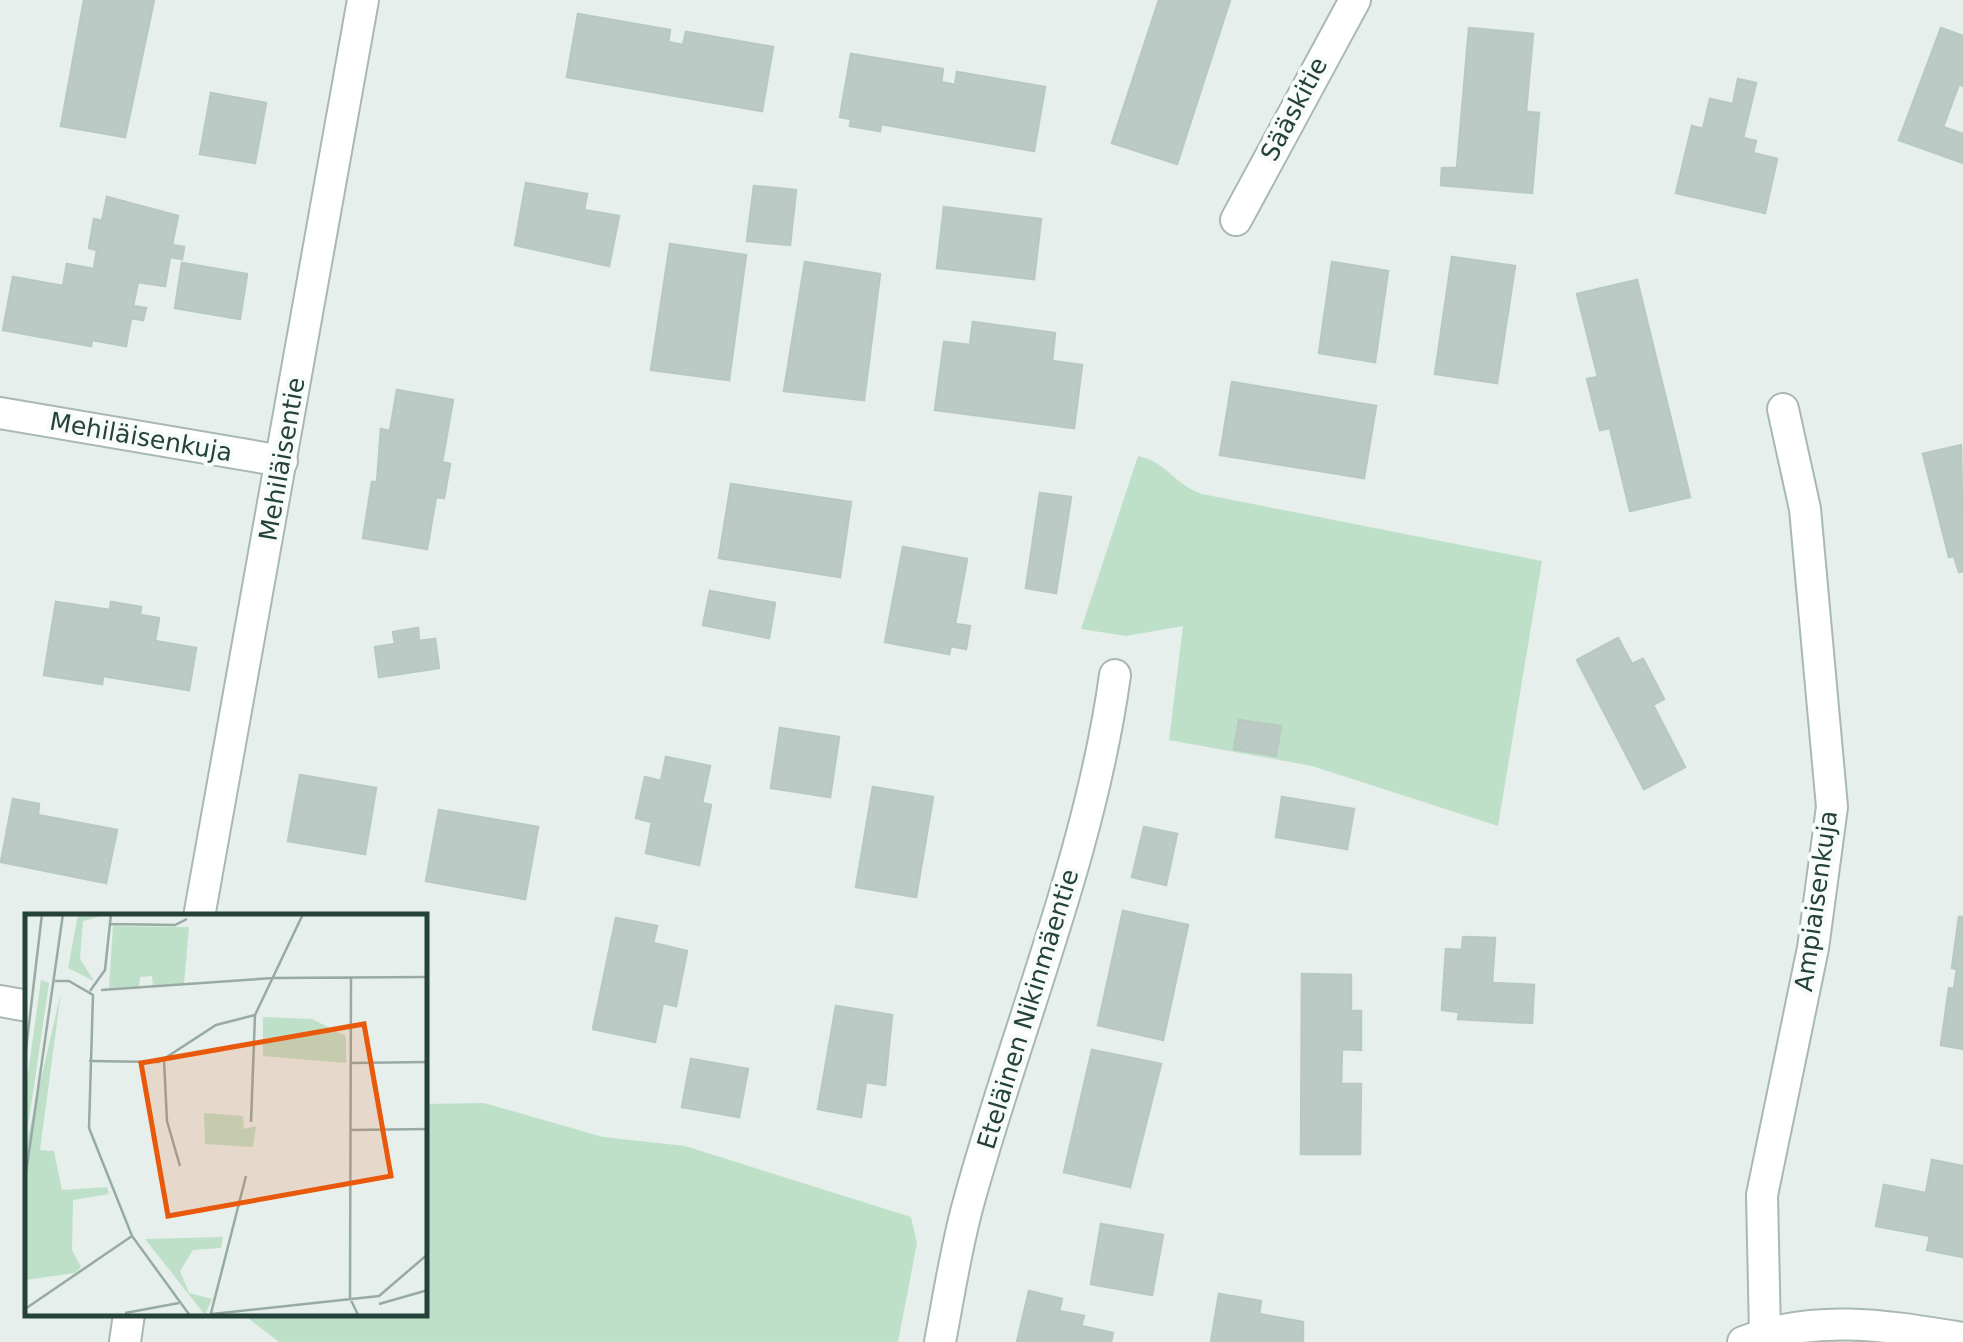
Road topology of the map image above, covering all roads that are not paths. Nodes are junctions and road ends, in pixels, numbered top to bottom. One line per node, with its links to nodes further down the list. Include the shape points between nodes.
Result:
1 (364, 0): 6 (street, Mehiläisentie)
2 (1355, 0): 3 (street, Sääskitie)
3 (1236, 220)
4 (1783, 409): 12 (street, Ampiaisenkuja, via 1805,509 1832,807 1812,948 1762,1195)
5 (0, 414): 6 (street, Mehiläisenkuja)
6 (282, 461): 8 (street, Mehiläisentie)
7 (1115, 675): 15 (street, Eteläinen Nikinmäentie, via 1072,868 968,1204)
8 (200, 914)
9 (0, 1001): 10 (street)
10 (25, 1005)
11 (129, 1317): 14 (street)
12 (1754, 1338): 13 (street, via 1862,1322)
13 (1963, 1338)
14 (125, 1342)
15 (940, 1342)

